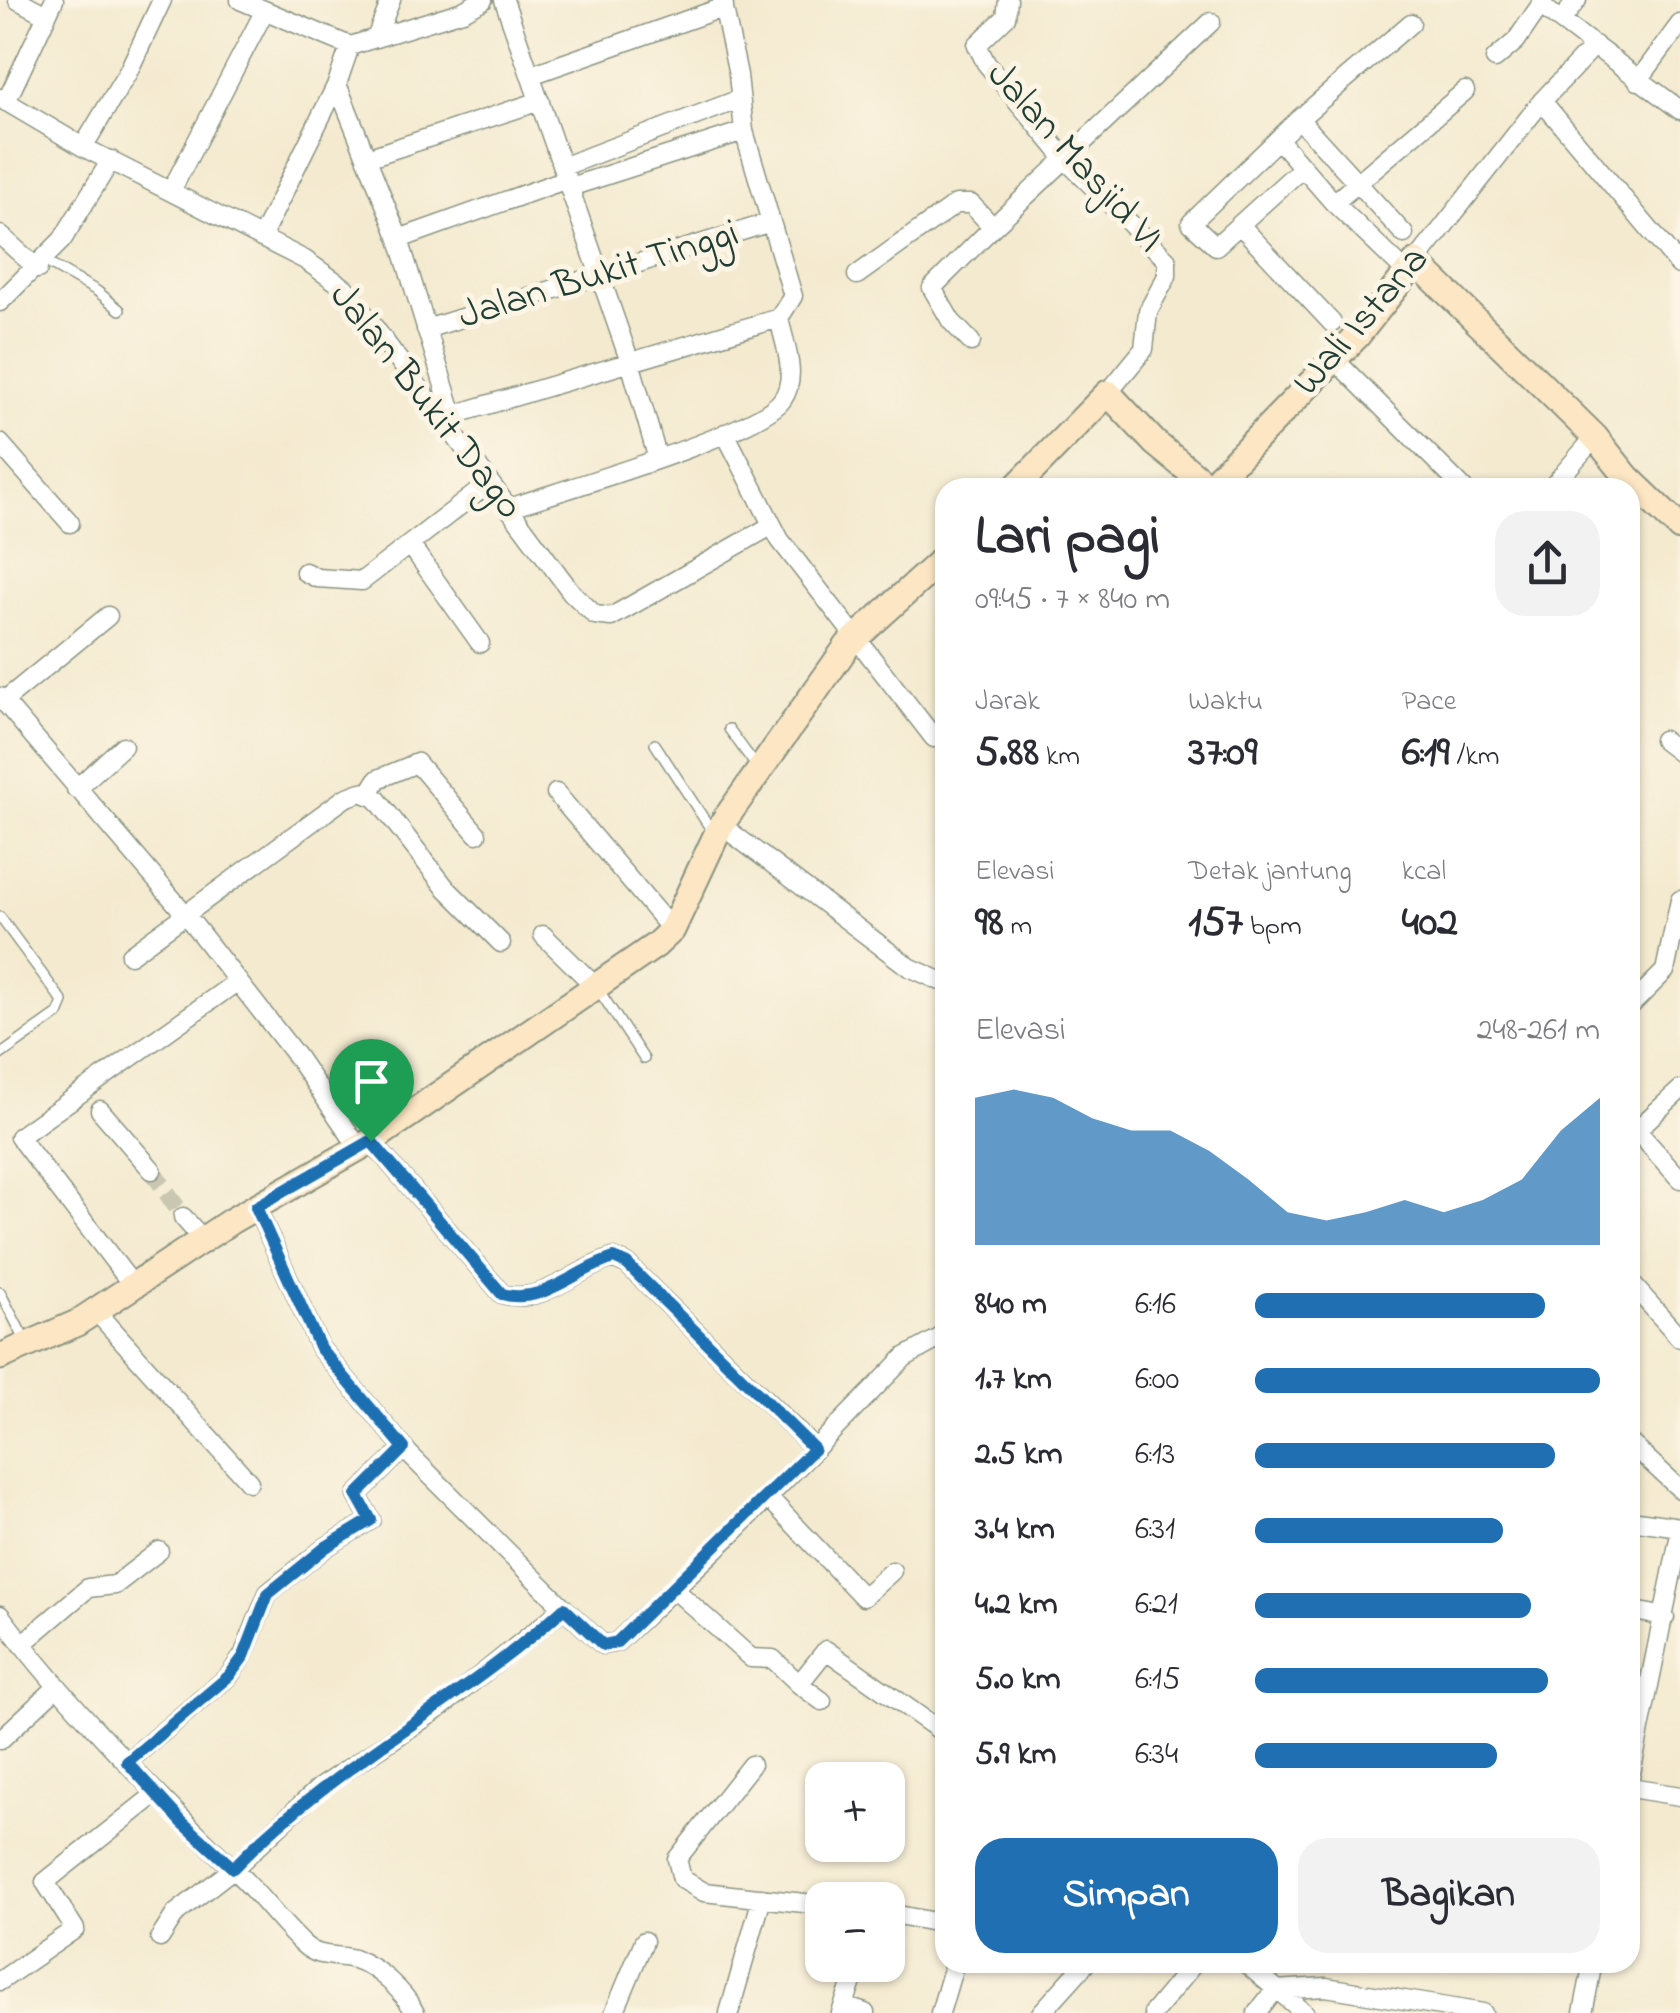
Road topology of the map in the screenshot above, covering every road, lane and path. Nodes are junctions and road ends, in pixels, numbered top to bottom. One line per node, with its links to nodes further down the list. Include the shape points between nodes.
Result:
1 (18, 0): 11 (street)
2 (162, 0): 33 (street)
3 (240, 0): 12 (street)
4 (391, 0): 17 (street)
5 (483, 0): 17 (street)
6 (504, 0): 21 (street)
7 (1008, 0): 36 (street, Jalan Masjid VI, via 1006,17 978,48)
8 (1577, 0): 13 (street)
9 (1542, 2): 13 (street); 20 (street)
10 (723, 3): 21 (street); 25 (street)
11 (50, 8): 26 (street)
12 (264, 12): 19 (street); 40 (street)
13 (1561, 21): 18 (street)
14 (1211, 22): 36 (street)
15 (1411, 24): 30 (street)
16 (1680, 24): 22 (street)
17 (376, 38): 19 (street)
18 (1595, 45): 22 (street); 28 (street, Wali Istana)
19 (350, 46): 23 (street)
20 (1495, 60)
21 (531, 75): 27 (street)
22 (1638, 80): 29 (street)
23 (337, 84): 34 (street); 47 (street)
24 (1465, 91): 39 (street)
25 (740, 99): 31 (street); 38 (street)
26 (3, 100): 33 (street, Jalan Bukit Dago)
27 (540, 101): 34 (street); 38 (street)
28 (1542, 101): 50 (street); 51 (street, Wali Istana)
29 (1680, 110)
30 (1299, 120): 32 (street); 39 (street)
31 (744, 131): 38 (street); 42 (street)
32 (1279, 140): 37 (street); 43 (street, via 1191,223 1216,246)
33 (83, 147): 35 (street, Jalan Bukit Dago)
34 (367, 158): 48 (street)
35 (111, 160): 40 (street, Jalan Bukit Dago); 49 (street)
36 (1067, 161): 44 (street); 62 (street, Jalan Masjid VI, via 1167,260 1148,312 1144,349)
37 (1301, 169): 41 (street); 43 (street)
38 (567, 177): 48 (street); 53 (street)
39 (1358, 181): 41 (street); 45 (street)
40 (171, 191): 47 (street, Jalan Bukit Dago)
41 (1334, 203): 51 (street)
42 (771, 222): 53 (street, Jalan Bukit Tinggi); 56 (street, via 794,296)
43 (1241, 226): 57 (street)
44 (993, 227): 52 (street, via 971,204 956,204); 59 (street, via 932,288)
45 (1404, 234)
46 (0, 235): 49 (street)
47 (261, 238): 63 (street, Jalan Bukit Dago, via 345,288)
48 (398, 238): 58 (street)
49 (41, 265): 54 (street); 55 (lane, via 98,290)
50 (1679, 265)
51 (1411, 267): 60 (street, Wali Istana); 65 (street)
52 (857, 275)
53 (600, 278): 58 (street, Jalan Bukit Tinggi); 61 (street)
54 (0, 302)
55 (120, 310)
56 (778, 318): 61 (street); 64 (street, via 790,382 782,401)
57 (1332, 323)
58 (426, 329): 63 (street)
59 (971, 342)
60 (1335, 360): 70 (street, Wali Istana); 71 (street)
61 (630, 362): 63 (street); 67 (street)
62 (1108, 394): 68 (street); 69 (street, Wali Istana)
63 (451, 423): 74 (street, Jalan Bukit Dago)
64 (725, 433): 67 (street); 78 (street)
65 (1595, 437): 72 (street); 73 (street)
66 (0, 443): 77 (street)
67 (657, 456): 76 (street)
68 (1031, 478)
69 (1198, 478)
70 (1218, 478)
71 (1453, 478)
72 (1560, 478)
73 (1628, 478)
74 (488, 484): 76 (street, Jalan Bukit Dago); 80 (street)
75 (1640, 490): 79 (street)
76 (509, 508): 78 (street, Jalan Bukit Dago, via 572,593 606,618)
77 (70, 523)
78 (771, 526): 84 (street)
79 (1680, 528)
80 (411, 546): 82 (street, via 362,581); 85 (street)
81 (935, 566): 84 (street)
82 (305, 572)
83 (108, 616): 86 (street)
84 (851, 642): 88 (street); 93 (street)
85 (480, 643)
86 (2, 699): 94 (street)
87 (729, 729): 93 (lane)
88 (934, 738)
89 (1663, 740): 92 (street)
90 (655, 744): 97 (lane)
91 (122, 746): 94 (street)
92 (1680, 753)
93 (760, 772): 97 (street)
94 (76, 789): 100 (street, via 94,802)
95 (369, 792): 98 (street, via 378,778 417,763); 100 (street, via 330,808); 104 (street, via 445,888)
96 (556, 793): 102 (street)
97 (714, 829): 102 (street); 106 (street, via 909,968)
98 (477, 834)
99 (1680, 900): 109 (street, via 1665,971)
100 (186, 915): 105 (street); 107 (street)
101 (0, 917): 110 (lane, via 63,1002 58,1014)
102 (672, 930): 108 (street)
103 (544, 935): 108 (street)
104 (500, 942)
105 (130, 955)
106 (935, 979)
107 (238, 981): 116 (street); 122 (street, via 19,1136)
108 (598, 989): 111 (lane); 116 (street)
109 (1640, 996)
110 (0, 1055)
111 (644, 1060)
112 (1680, 1090): 114 (street)
113 (100, 1110): 117 (street)
114 (1640, 1123)
115 (1640, 1138): 118 (street)
116 (365, 1144): 119 (street); 131 (street, via 502,1294 542,1294 614,1258 627,1264)
117 (152, 1170)
118 (1680, 1179)
119 (256, 1207): 121 (street); 130 (street, via 320,1348)
120 (184, 1217): 121 (street)
121 (203, 1240): 122 (street)
122 (134, 1286): 125 (street)
123 (0, 1292): 128 (lane)
124 (1640, 1293): 126 (street)
125 (96, 1311): 128 (street); 133 (street)
126 (1680, 1338)
127 (935, 1341): 131 (street, via 905,1358)
128 (26, 1343): 129 (street)
129 (0, 1357)
130 (404, 1448): 142 (street); 153 (street, via 357,1495 371,1520 268,1594 229,1676)
131 (814, 1449): 135 (street)
132 (1640, 1453): 134 (street)
133 (249, 1482)
134 (1680, 1489)
135 (768, 1496): 140 (street, via 863,1597); 141 (street)
136 (1640, 1521): 137 (street)
137 (1680, 1526)
138 (1680, 1534): 145 (street)
139 (159, 1551): 146 (street, via 115,1585 88,1588)
140 (892, 1570)
141 (676, 1590): 142 (street, via 617,1642 603,1645); 147 (street, via 751,1658 773,1659)
142 (564, 1608): 158 (street, via 440,1708 319,1788)
143 (1640, 1612): 145 (street)
144 (0, 1615): 146 (street)
145 (1665, 1616): 149 (street)
146 (22, 1644): 148 (street)
147 (798, 1684): 150 (street); 151 (street, via 826,1650)
148 (58, 1687): 152 (street); 153 (street)
149 (1640, 1693)
150 (822, 1701)
151 (935, 1727)
152 (0, 1740)
153 (127, 1762): 156 (street)
154 (752, 1765): 159 (street, via 677,1859 690,1886)
155 (1640, 1790): 157 (street)
156 (157, 1793): 158 (street); 170 (street, via 45,1882 75,1929)
157 (1680, 1796)
158 (233, 1868): 163 (street, via 176,1913); 174 (street, via 306,1947 365,1964 410,2001)
159 (762, 1898): 160 (street); 176 (street)
160 (805, 1903)
161 (905, 1916): 162 (street)
162 (935, 1922)
163 (160, 1938)
164 (644, 1942): 175 (street)
165 (953, 1973): 178 (street)
166 (1077, 1973): 179 (street)
167 (1186, 1973): 180 (street)
168 (1256, 1973): 172 (street)
169 (1591, 1973): 184 (street)
170 (0, 1981)
171 (852, 1982): 173 (street)
172 (1275, 1990): 181 (street); 182 (street); 183 (street, via 1326,1987)
173 (843, 2010): 177 (street)
174 (415, 2013)
175 (614, 2013)
176 (729, 2013)
177 (865, 2013)
178 (940, 2013)
179 (1040, 2013)
180 (1153, 2013)
181 (1258, 2013)
182 (1305, 2013)
183 (1484, 2013)
184 (1583, 2013)

